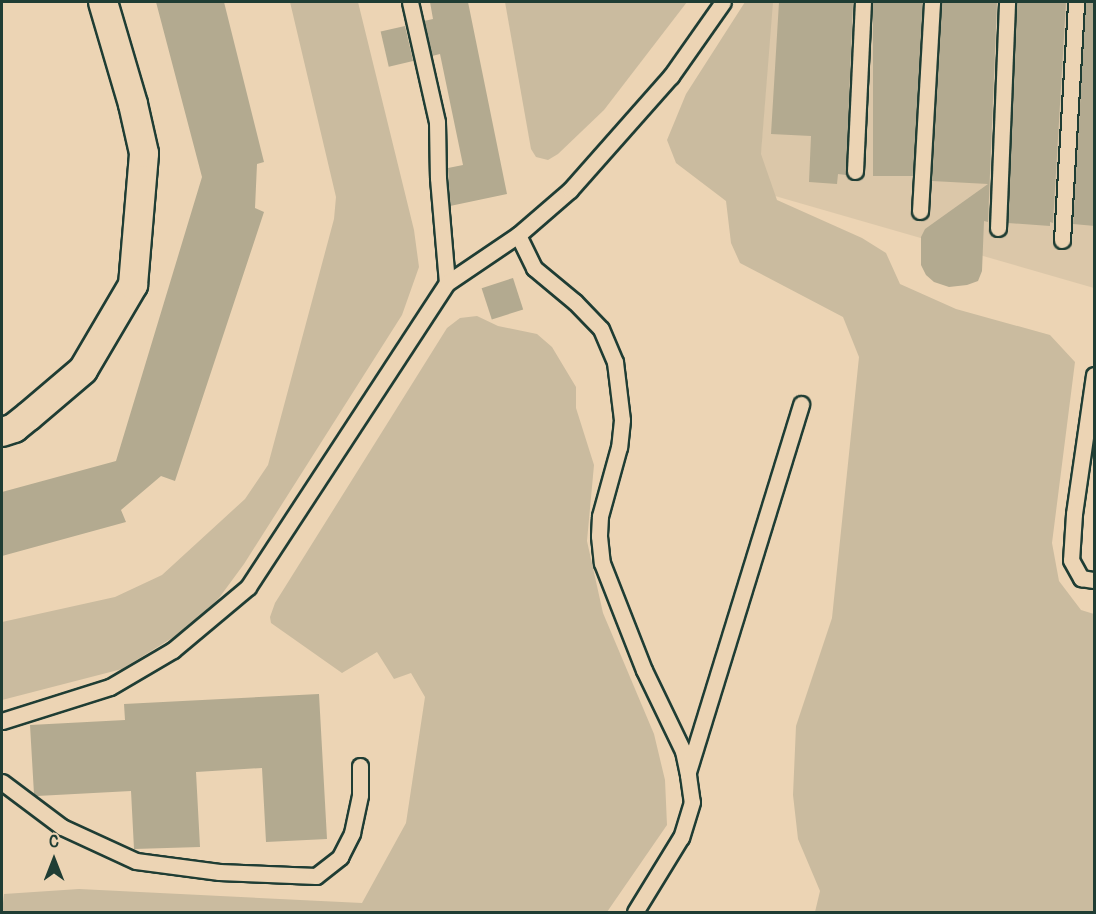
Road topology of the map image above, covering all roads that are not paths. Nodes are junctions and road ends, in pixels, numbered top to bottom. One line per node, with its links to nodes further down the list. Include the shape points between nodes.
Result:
1 (103, 2): 16 (street, via 144,153 133,285 83,370 22,422)
2 (410, 2): 13 (lane, via 437,122)
3 (723, 2): 11 (lane, via 671,76 570,190)
4 (863, 2): 8 (lane)
5 (932, 2): 9 (lane)
6 (1007, 2): 10 (lane)
7 (1076, 2): 12 (lane)
8 (855, 171)
9 (920, 211)
10 (998, 228)
11 (518, 235): 13 (lane); 20 (lane, via 534,268 601,329 615,362 622,420 598,536 603,563 644,670 683,751)
12 (1062, 240)
13 (447, 283): 18 (lane, via 248,587 173,650 110,687)
14 (1095, 375): 17 (lane, via 1071,560 1081,578)
15 (801, 404): 20 (lane)
16 (2, 432)
17 (1095, 580)
18 (2, 721)
19 (360, 766): 21 (lane, via 360,795 352,833 339,857 316,876 219,872 136,861 62,828)
20 (688, 775): 22 (lane, via 692,802 681,837)
21 (2, 782)
22 (635, 912)

